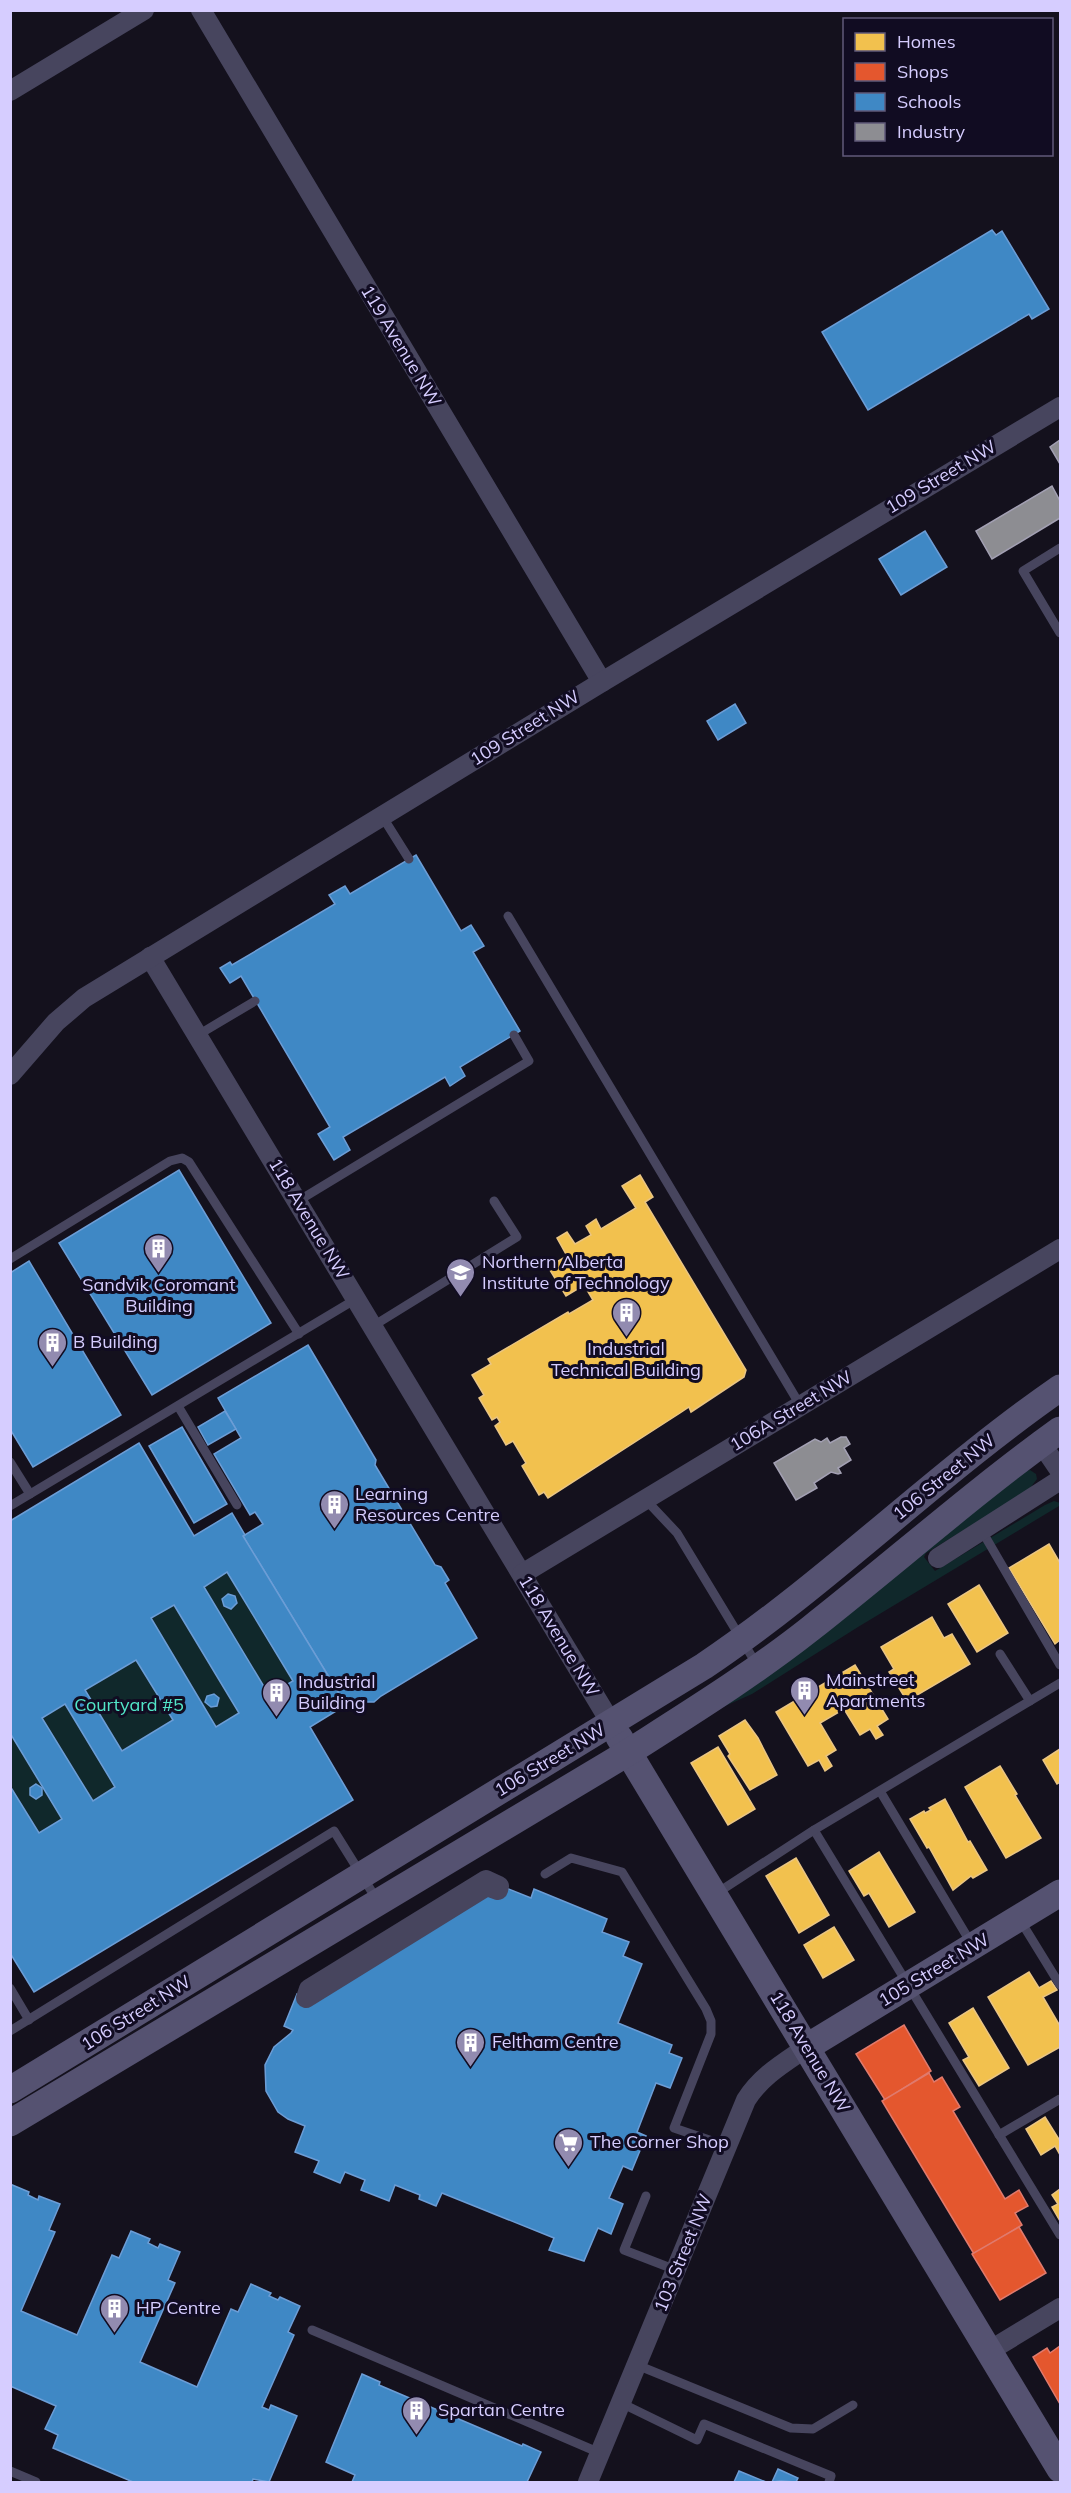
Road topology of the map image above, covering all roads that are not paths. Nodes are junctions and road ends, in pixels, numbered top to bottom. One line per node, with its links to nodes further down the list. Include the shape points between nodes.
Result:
1 (144, 10): 3 (street)
2 (201, 10): 7 (street, 119 Avenue NW)
3 (10, 91)
4 (1060, 406): 7 (street, 109 Street NW)
5 (1060, 548): 6 (lane, via 1023,571)
6 (1060, 633)
7 (602, 682): 8 (street, 109 Street NW)
8 (382, 816): 9 (lane); 11 (street, 109 Street NW)
9 (409, 860)
10 (508, 916): 24 (lane)
11 (150, 957): 13 (street, 118 Avenue NW); 15 (street, 109 Street NW, via 69,1009)
12 (255, 1001): 13 (lane)
13 (198, 1035): 17 (street, 118 Avenue NW)
14 (514, 1035): 17 (lane, via 529,1061)
15 (10, 1075)
16 (494, 1201): 21 (lane, via 516,1237)
17 (298, 1202): 20 (street, 118 Avenue NW)
18 (1060, 1249): 24 (street, 106A Street NW)
19 (10, 1259): 22 (lane, via 170,1161 182,1158 189,1162)
20 (356, 1299): 21 (street, 118 Avenue NW); 22 (lane)
21 (373, 1326): 36 (street, 118 Avenue NW)
22 (299, 1334): 25 (lane)
23 (1060, 1388): 37 (main road, 106 Street NW, via 948,1472)
24 (800, 1405): 31 (street, 106A Street NW)
25 (178, 1406): 30 (lane); 32 (lane)
26 (1051, 1436): 28 (street); 40 (main road, 106 Street NW)
27 (10, 1462): 30 (lane)
28 (1060, 1471)
29 (1060, 1480): 34 (street)
30 (30, 1494): 33 (lane)
31 (645, 1498): 36 (street, 106A Street NW); 37 (lane, via 677,1533)
32 (237, 1505)
33 (10, 1506)
34 (982, 1531): 35 (street); 39 (lane)
35 (938, 1558)
36 (522, 1574): 43 (street, 118 Avenue NW)
37 (741, 1641): 40 (lane); 43 (main road, 106 Street NW)
38 (1000, 1654): 42 (lane)
39 (1060, 1665)
40 (758, 1668): 44 (main road, 106 Street NW)
41 (1060, 1683): 42 (lane)
42 (1030, 1701): 45 (lane)
43 (611, 1723): 44 (main road, 118 Avenue NW); 48 (main road, 106 Street NW)
44 (629, 1752): 50 (main road, 118 Avenue NW); 51 (main road, 106 Street NW)
45 (880, 1791): 46 (lane); 53 (lane)
46 (814, 1830): 50 (lane); 54 (lane)
47 (545, 1874): 65 (lane, via 571,1858 622,1872 711,2021 711,2034 674,2128)
48 (362, 1875): 51 (lane); 58 (lane, via 334,1831); 61 (main road, 106 Street NW)
49 (1060, 1893): 52 (main road, 105 Street NW)
50 (715, 1895): 60 (main road, 118 Avenue NW)
51 (378, 1903): 63 (main road, 106 Street NW)
52 (1019, 1918): 53 (main road, 105 Street NW); 55 (lane)
53 (973, 1946): 54 (main road, 105 Street NW)
54 (908, 1985): 60 (main road, 105 Street NW); 64 (lane)
55 (1060, 1985)
56 (10, 1988): 58 (lane)
57 (309, 1989): 57 (street, via 486,1880 499,1886 498,1890 487,1886 306,1998)
58 (29, 2020): 59 (lane)
59 (10, 2031)
60 (807, 2047): 65 (street, 103 Street NW, via 755,2086); 71 (main road, 118 Avenue NW)
61 (10, 2090)
62 (1060, 2099): 64 (lane)
63 (10, 2123)
64 (999, 2135): 67 (lane)
65 (727, 2146): 68 (street, 103 Street NW)
66 (645, 2196): 68 (lane, via 624,2250)
67 (1060, 2235)
68 (676, 2270): 72 (street, 103 Street NW)
69 (1060, 2308): 71 (street)
70 (312, 2330): 75 (lane)
71 (989, 2351): 76 (main road, 118 Avenue NW)
72 (637, 2365): 73 (street, 103 Street NW); 74 (lane, via 791,2427 813,2428)
73 (621, 2403): 75 (street, 103 Street NW); 80 (lane, via 697,2440 704,2424 831,2476)
74 (853, 2405)
75 (600, 2453): 79 (street, 103 Street NW)
76 (1060, 2469)
77 (10, 2471): 78 (lane)
78 (36, 2482)
79 (588, 2482)
80 (828, 2482)

